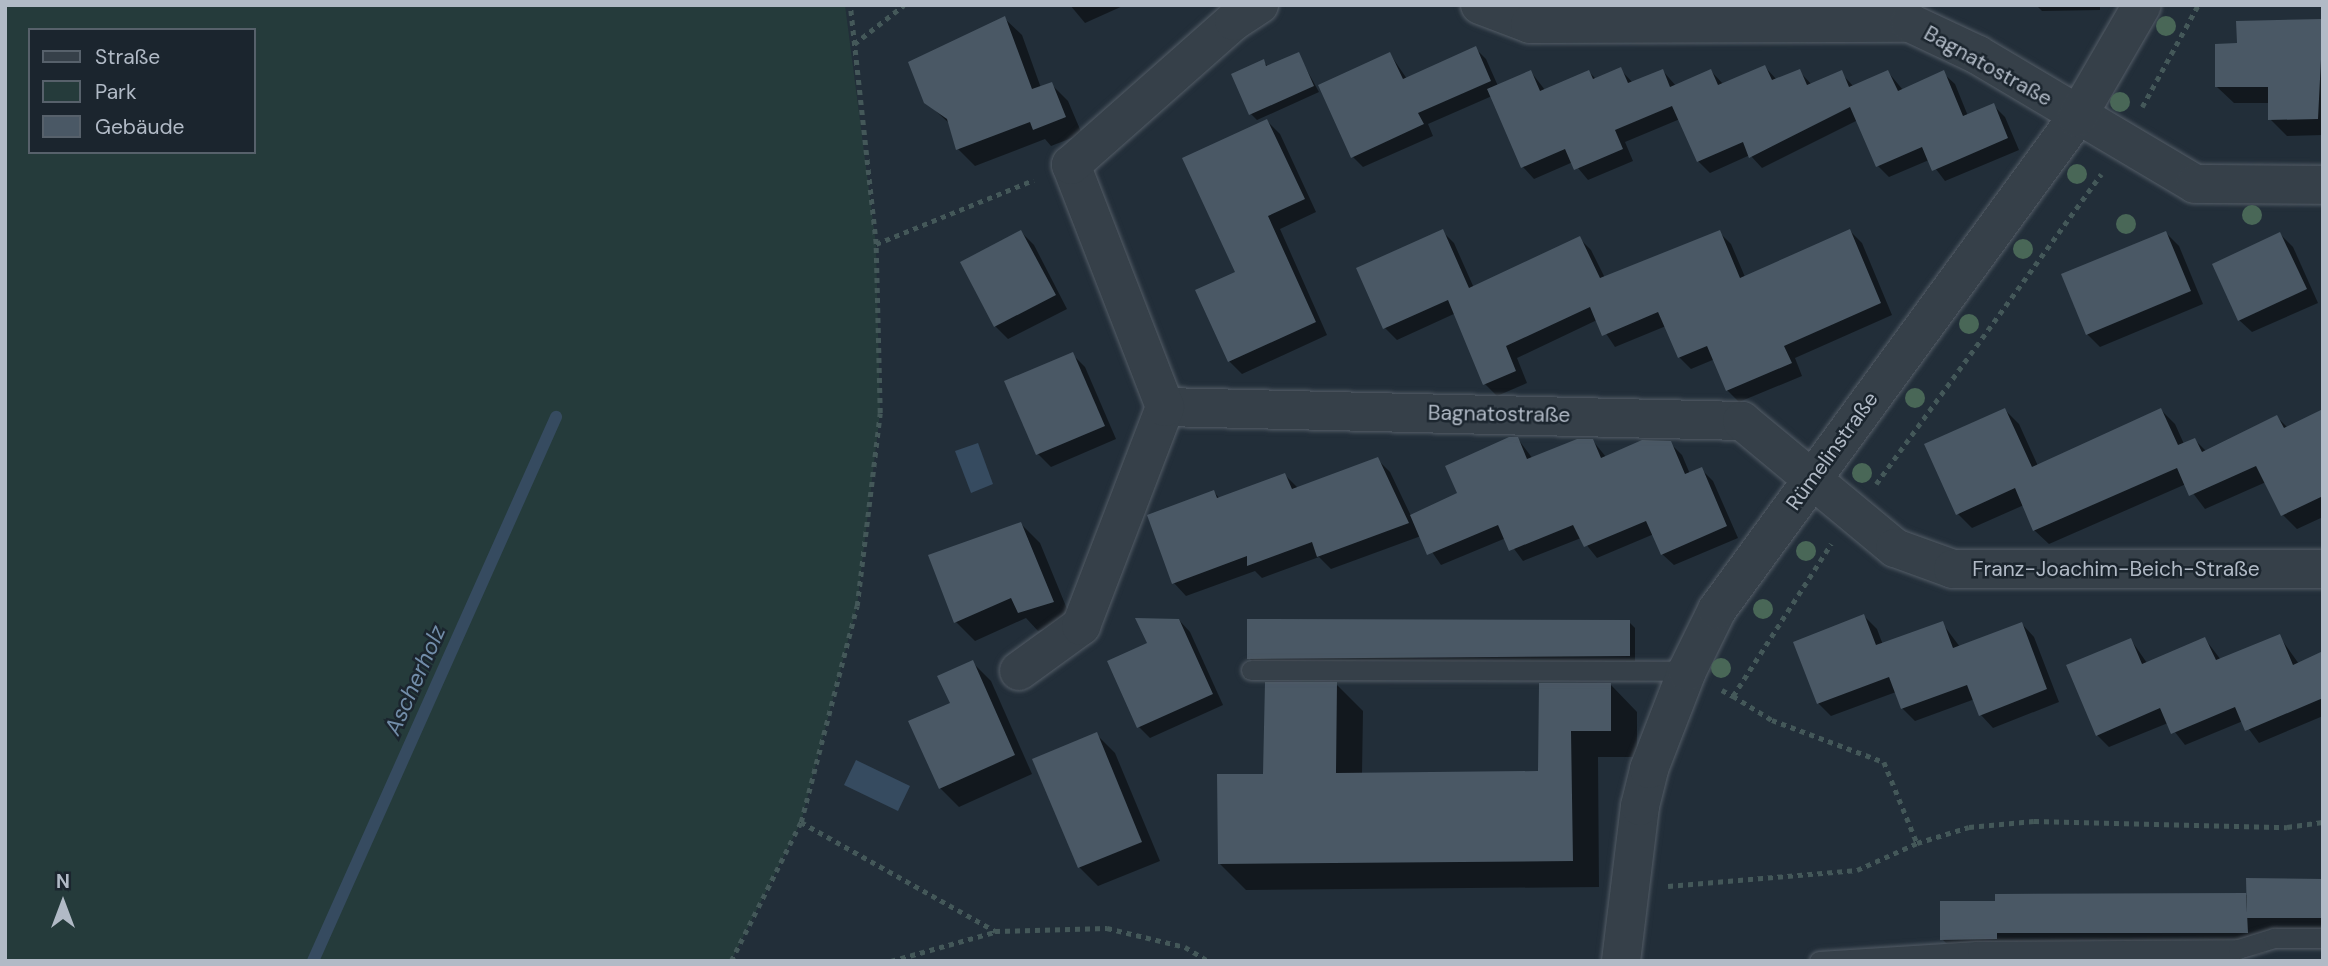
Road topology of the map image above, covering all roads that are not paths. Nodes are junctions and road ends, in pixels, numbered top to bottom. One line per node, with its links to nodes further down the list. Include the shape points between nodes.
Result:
1 (1259, 5): 6 (street, via 1234,21 1071,165)
2 (2142, 5): 4 (street, Rümelinstraße)
3 (1473, 6): 4 (street, Bagnatostraße, via 1530,24 1910,23 1978,55)
4 (2077, 117): 5 (street, via 2194,184); 7 (street, Rümelinstraße)
5 (2323, 185)
6 (1165, 407): 7 (street, Bagnatostraße, via 1742,421); 10 (street, via 1081,626)
7 (1811, 480): 8 (street, Franz-Joachim-Beich-Straße, via 1895,548 1953,569); 11 (street, Rümelinstraße, via 1717,610)
8 (2323, 569)
9 (1251, 670): 11 (lane)
10 (1019, 671)
11 (1687, 671): 13 (street, Rümelinstraße, via 1649,769 1628,890)
12 (2323, 938): 14 (lane, via 2274,938 2238,949 1977,951)
13 (1629, 954)
14 (1819, 961)

